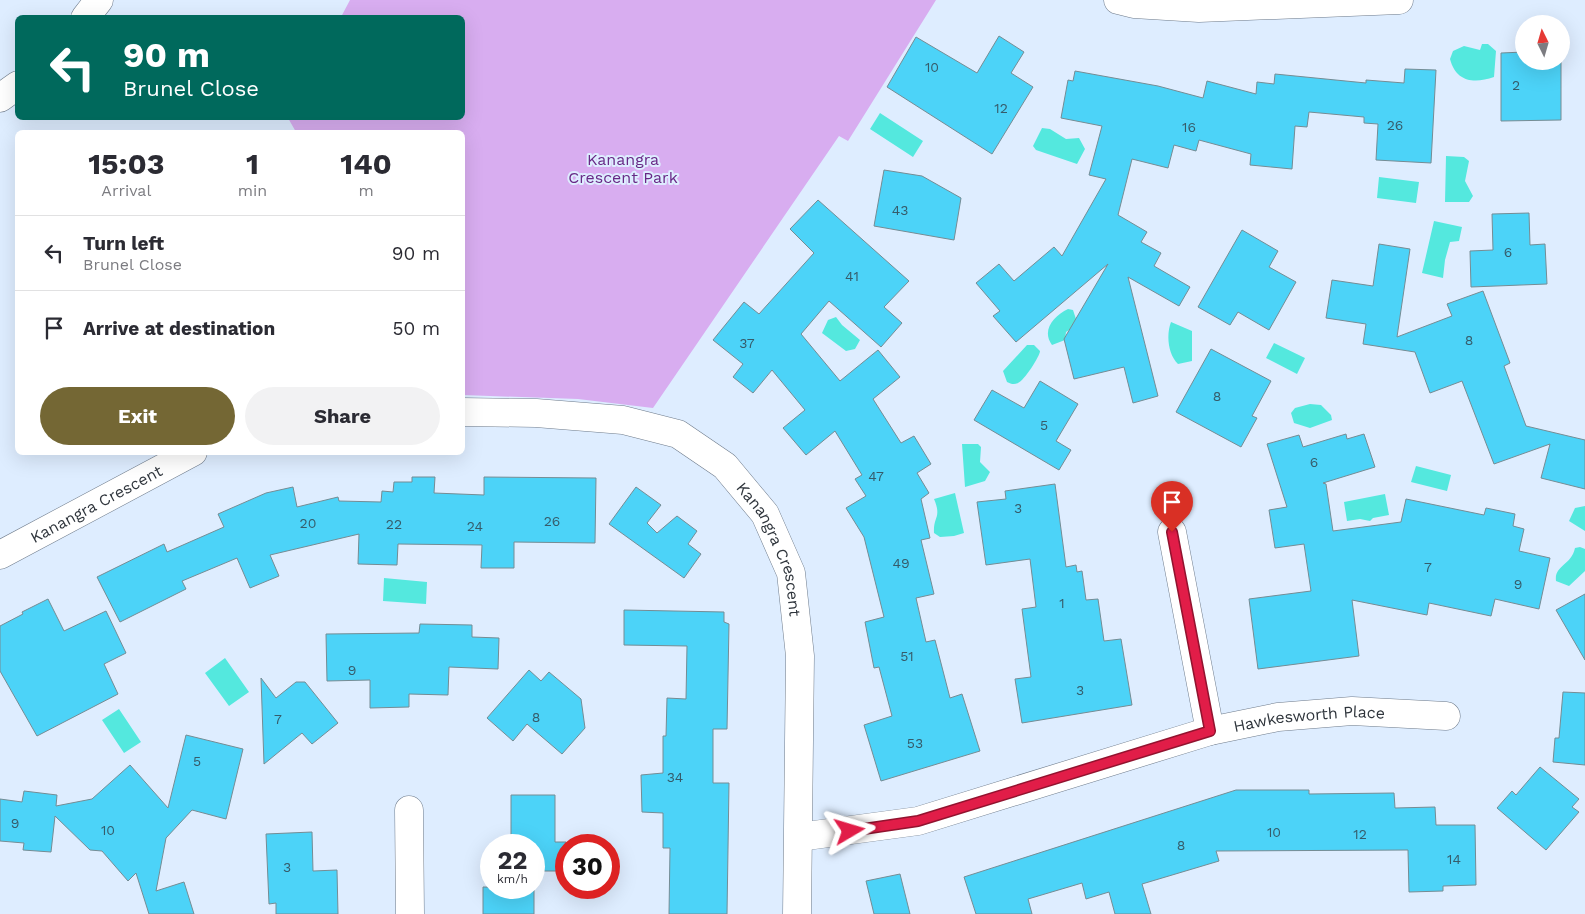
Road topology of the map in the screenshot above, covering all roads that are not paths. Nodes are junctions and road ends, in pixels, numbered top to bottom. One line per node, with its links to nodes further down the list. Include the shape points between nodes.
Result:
1 (99, 0): 4 (street)
2 (1118, 0): 3 (street, via 1199,8)
3 (1399, 0)
4 (87, 15)
5 (15, 87): 6 (street)
6 (0, 98)
7 (465, 412): 14 (street, Kanangra Crescent, via 536,413 622,420 678,434 726,466 765,514 791,573 800,656)
8 (187, 455): 10 (street, Kanangra Crescent)
9 (1172, 532): 12 (street)
10 (0, 555)
11 (1446, 716): 12 (street, Hawkesworth Place, via 1352,710 1278,716)
12 (1210, 731): 14 (street, Hawkesworth Place, via 918,821)
13 (409, 810): 15 (street)
14 (799, 837): 16 (street, Kanangra Crescent)
15 (410, 914)
16 (797, 914)

